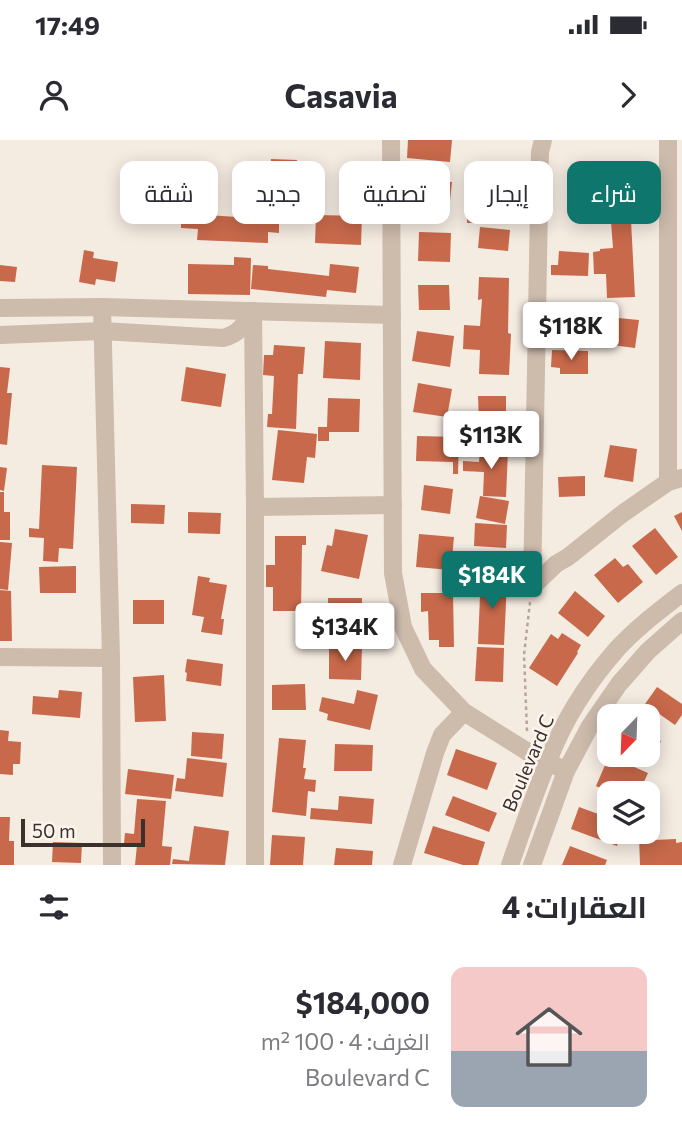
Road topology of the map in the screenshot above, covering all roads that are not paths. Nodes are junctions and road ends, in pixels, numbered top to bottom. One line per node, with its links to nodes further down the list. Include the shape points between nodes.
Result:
1 (391, 140): 7 (street)
2 (543, 140): 10 (street, via 532,587 622,514)
3 (668, 140): 10 (street)
4 (102, 307): 5 (street); 6 (street); 8 (street)
5 (0, 308)
6 (253, 311): 7 (street); 8 (street, via 242,329 223,338); 12 (street)
7 (391, 314): 11 (street)
8 (102, 331): 9 (street); 16 (street)
9 (0, 335)
10 (675, 480)
11 (393, 505): 12 (street); 17 (street, via 393,573 403,626 423,669)
12 (255, 507): 21 (street)
13 (682, 593): 18 (street, Boulevard C, via 617,650 564,726)
14 (682, 621): 19 (street, Boulevard C, via 648,650 619,684)
15 (0, 657): 16 (street)
16 (111, 658): 20 (street)
17 (464, 712): 18 (street); 22 (street, via 442,735)
18 (547, 762): 19 (street); 23 (street, Boulevard C)
19 (566, 771): 24 (street, Boulevard C)
20 (112, 865)
21 (255, 865)
22 (402, 865)
23 (510, 865)
24 (532, 865)

